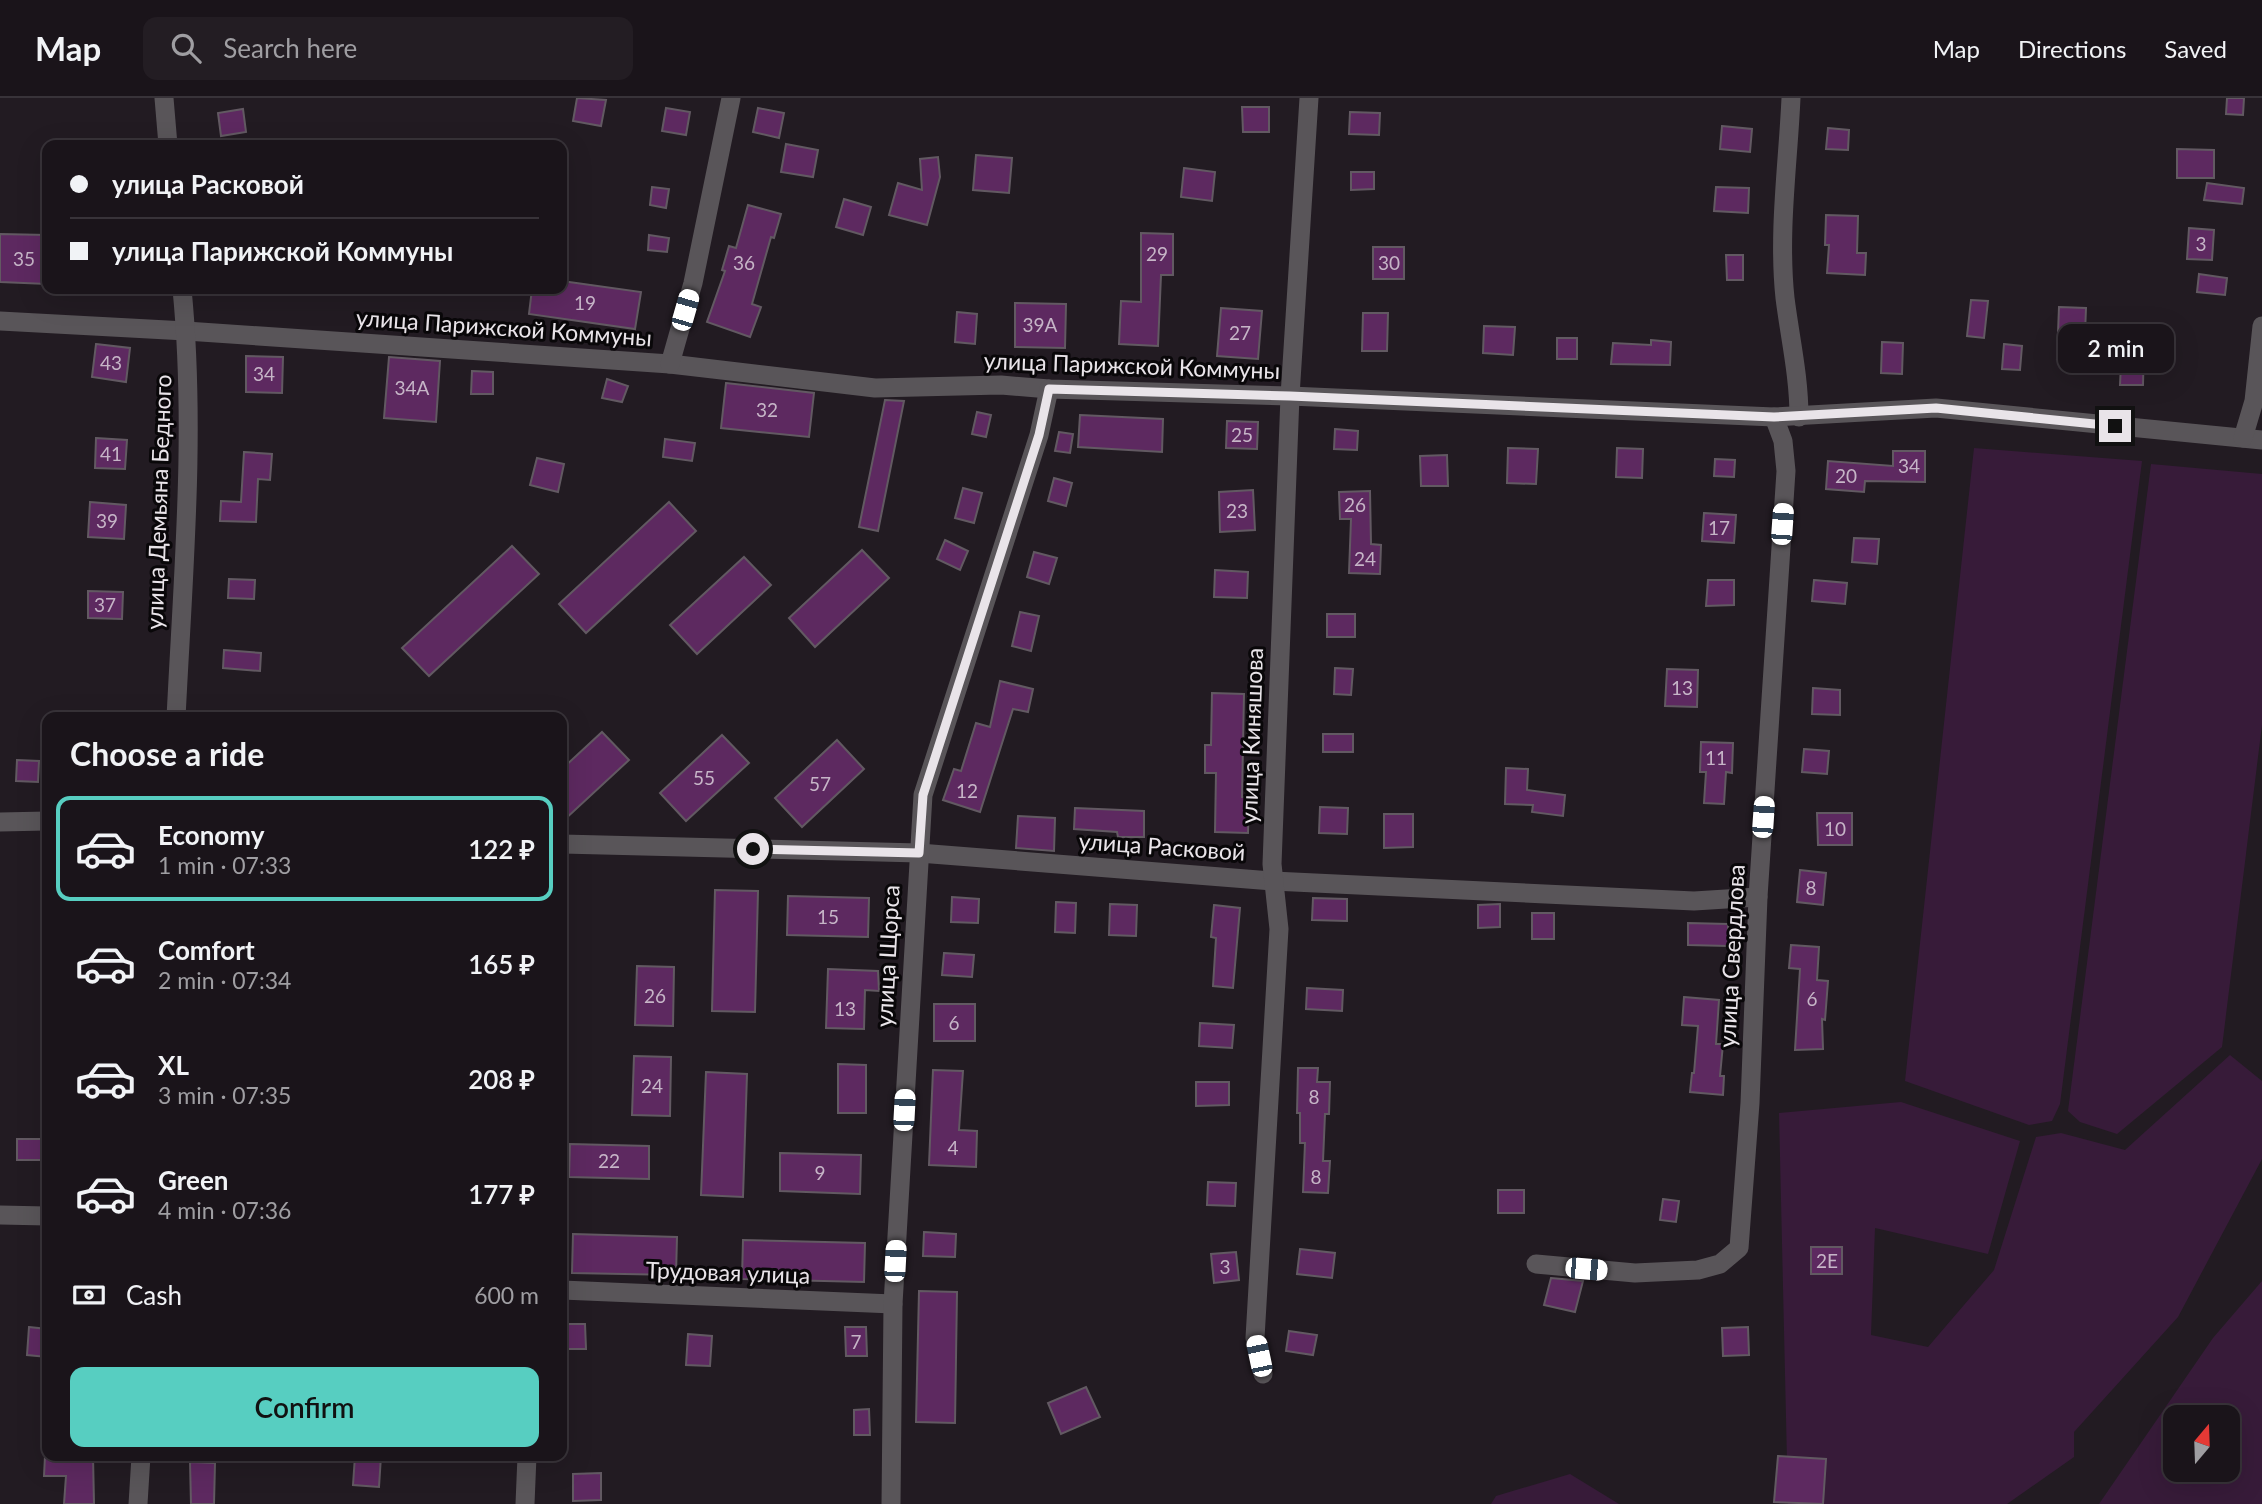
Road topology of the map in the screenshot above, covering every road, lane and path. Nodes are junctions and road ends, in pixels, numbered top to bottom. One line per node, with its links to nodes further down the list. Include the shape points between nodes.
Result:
1 (164, 98): 5 (street)
2 (731, 98): 10 (street, via 693,283)
3 (1309, 98): 12 (street, улица Киняшова)
4 (1791, 98): 14 (street, via 1783,240)
5 (168, 140)
6 (182, 294): 9 (street, улица Демьяна Бедного)
7 (0, 321): 9 (street, улица Парижской Коммуны)
8 (2262, 326): 15 (street)
9 (186, 331): 10 (street, улица Парижской Коммуны); 16 (street, улица Демьяна Бедного, via 190,441)
10 (670, 364): 11 (street, улица Парижской Коммуны, via 875,388 1001,385)
11 (1049, 389): 12 (street, улица Парижской Коммуны); 20 (street, улица Щорса, via 1039,435 923,795)
12 (1290, 396): 13 (street, улица Парижской Коммуны); 21 (street, улица Киняшова)
13 (1774, 417): 14 (street, улица Парижской Коммуны); 22 (street, улица Свердлова, via 1783,441 1786,471)
14 (1799, 417): 15 (street, улица Парижской Коммуны, via 1936,408)
15 (2252, 439)
16 (176, 712)
17 (42, 821): 18 (street)
18 (0, 822)
19 (567, 844): 20 (street, улица Расковой)
20 (919, 853): 21 (street, улица Расковой); 27 (street, улица Щорса)
21 (1273, 881): 22 (street, улица Расковой, via 1694,901); 28 (street, улица Киняшова, via 1279,929 1255,1338)
22 (1758, 897): 25 (street, улица Свердлова, via 1739,1248 1720,1264 1698,1270 1635,1273)
23 (0, 1215): 24 (street)
24 (42, 1216)
25 (1536, 1264)
26 (567, 1290): 27 (street, Трудовая улица)
27 (893, 1304): 33 (street, улица Щорса)
28 (1263, 1374)
29 (141, 1461): 31 (street)
30 (527, 1461): 32 (street)
31 (138, 1504)
32 (526, 1504)
33 (891, 1504)

